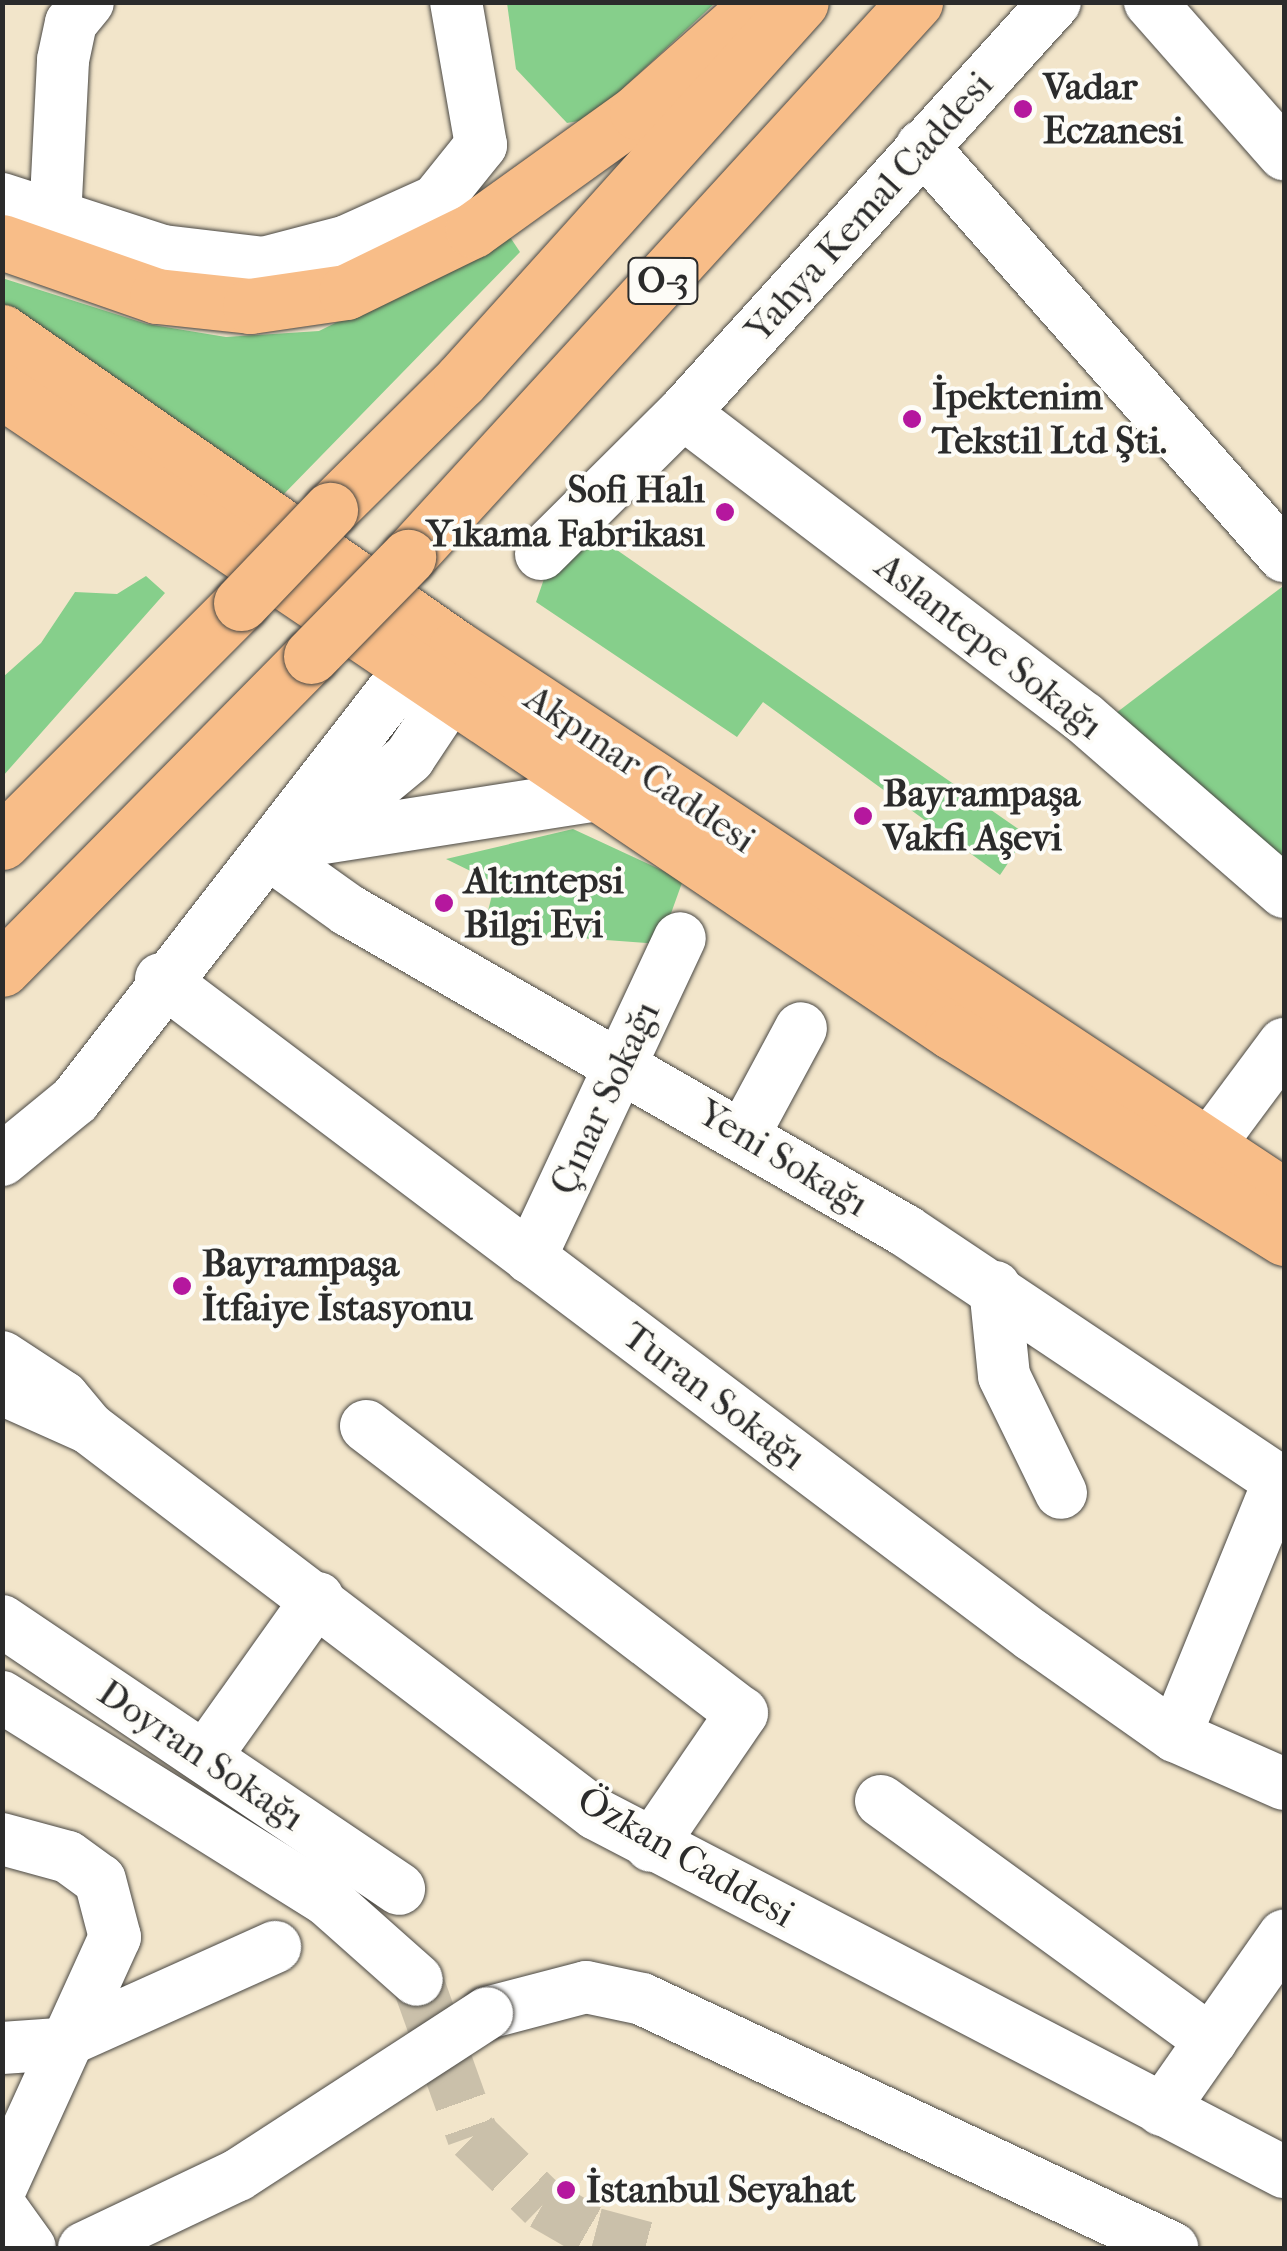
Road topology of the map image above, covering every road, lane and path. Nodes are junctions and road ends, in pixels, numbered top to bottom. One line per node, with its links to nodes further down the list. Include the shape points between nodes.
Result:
1 (88, 2): 11 (street, via 71,23 63,60)
2 (456, 2): 11 (street, via 480,145 436,201 346,241 264,262 163,251)
3 (760, 2): 12 (main road, via 637,112 488,220 346,292 250,306 157,296)
4 (801, 2): 20 (main road, O-3, bridge, via 461,380)
5 (915, 2): 24 (main road, O-3, bridge, via 408,557)
6 (1055, 2): 8 (street, Yahya Kemal Caddesi)
7 (1150, 2): 9 (street)
8 (922, 146): 15 (street, Yahya Kemal Caddesi); 17 (street)
9 (1284, 154)
10 (2, 199): 11 (street)
11 (54, 219)
12 (2, 242)
13 (2, 332): 18 (main road, Akpınar Caddesi)
14 (2, 392): 18 (main road, Akpınar Caddesi)
15 (683, 413): 16 (street, Yahya Kemal Caddesi); 22 (street, Aslantepe Sokağı, via 1084,718)
16 (541, 554)
17 (1284, 556)
18 (438, 671): 19 (main road, Akpınar Caddesi); 21 (street); 30 (main road, Akpınar Caddesi)
19 (597, 796): 21 (street); 33 (main road, Akpınar Caddesi, via 1140,1155)
20 (2, 842)
21 (286, 847): 25 (street); 28 (street, Yeni Sokağı, via 348,910)
22 (1284, 892)
23 (680, 938): 28 (street, Çınar Sokağı)
24 (2, 969)
25 (162, 979): 31 (street, via 74,1100); 34 (street, Turan Sokağı)
26 (801, 1028): 29 (street)
27 (1284, 1044): 30 (street)
28 (620, 1064): 29 (street, Yeni Sokağı); 34 (street, Çınar Sokağı)
29 (744, 1134): 35 (street, Yeni Sokağı)
30 (1206, 1149): 32 (main road, Akpınar Caddesi)
31 (3, 1160)
32 (1284, 1196)
33 (1284, 1238)
34 (530, 1258): 45 (street, Turan Sokağı)
35 (995, 1287): 40 (street, Yeni Sokağı); 41 (street, via 1004,1376)
36 (2, 1356): 39 (street, Özkan Caddesi, via 63,1396)
37 (2, 1389): 39 (street, Özkan Caddesi)
38 (366, 1426): 50 (street, via 742,1713)
39 (88, 1428): 42 (street, Özkan Caddesi)
40 (1282, 1482): 45 (street)
41 (1062, 1493)
42 (318, 1598): 46 (street); 50 (street, Özkan Caddesi)
43 (2, 1622): 46 (street, Doyran Sokağı)
44 (2, 1696): 54 (street, via 327,1900)
45 (1175, 1736): 47 (street, Turan Sokağı)
46 (205, 1758): 51 (street, Doyran Sokağı)
47 (1284, 1784)
48 (882, 1801): 55 (street)
49 (2, 1839): 56 (street, via 68,1857 100,1880 114,1937 97,1989)
50 (651, 1846): 58 (street, Özkan Caddesi)
51 (399, 1888)
52 (1284, 1936): 55 (street)
53 (275, 1948): 56 (street)
54 (418, 1980)
55 (1211, 2041): 58 (street)
56 (59, 2044): 57 (street); 60 (street)
57 (2, 2048)
58 (1162, 2110): 59 (street, Özkan Caddesi)
59 (1284, 2172)
60 (2, 2185)
61 (2, 2208): 62 (street)
62 (30, 2248)
63 (84, 2248): 64 (street, bridge, via 238,2174 487,2013 586,1987 642,1999)
64 (1172, 2248)

